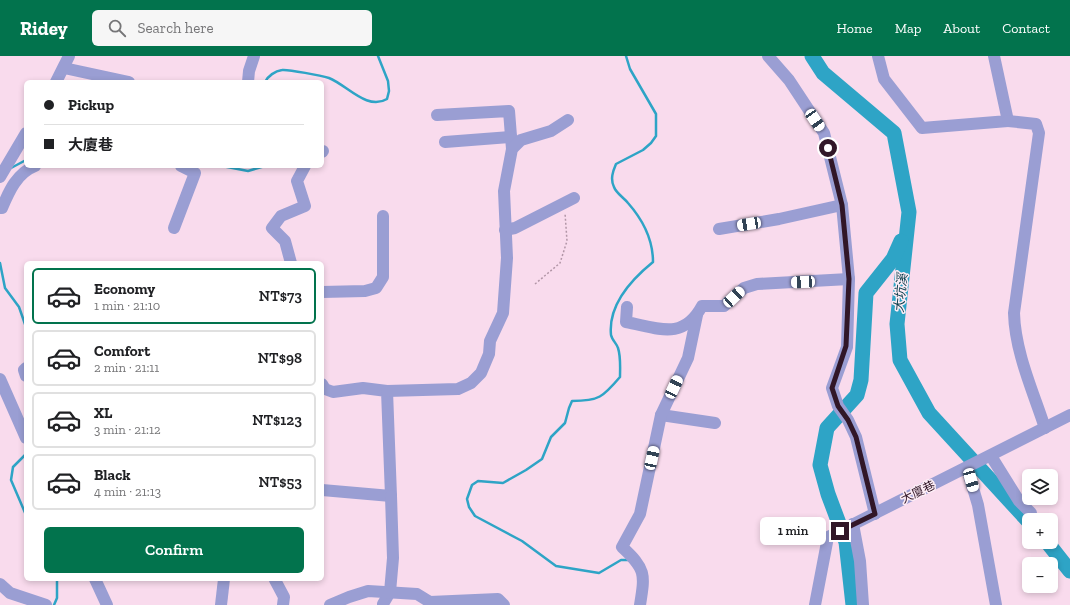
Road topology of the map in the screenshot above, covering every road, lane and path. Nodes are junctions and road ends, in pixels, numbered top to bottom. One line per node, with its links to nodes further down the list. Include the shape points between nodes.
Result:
1 (69, 56): 6 (street)
2 (254, 56): 9 (street)
3 (768, 56): 22 (street, via 789,80 824,133)
4 (878, 56): 12 (street, via 884,79 922,128)
5 (994, 56): 12 (street)
6 (64, 68): 7 (street); 8 (street)
7 (57, 80)
8 (120, 80)
9 (248, 80)
10 (436, 115): 15 (street, via 509,111)
11 (568, 120): 15 (street, via 551,131)
12 (1008, 121): 40 (street, via 1036,124 1039,133 1014,326)
13 (24, 136): 19 (street)
14 (445, 142): 15 (street)
15 (512, 143): 27 (street, via 504,191)
16 (30, 168): 23 (street, via 9,189)
17 (185, 168): 25 (street, via 195,173)
18 (304, 168): 28 (street, via 297,180 305,206 281,216 272,228 285,241)
19 (0, 177)
20 (574, 198): 21 (street)
21 (561, 205): 27 (street); 30 (path, via 565,214 567,241 560,263)
22 (842, 205): 26 (street); 29 (street)
23 (0, 208)
24 (383, 216): 31 (street, via 383,277 376,288 365,291)
25 (174, 228)
26 (719, 229)
27 (505, 230): 36 (street, via 507,258 503,312 490,341 489,354 481,373 471,383 458,389)
28 (290, 261)
29 (849, 279): 33 (street, via 757,284 744,288 724,306 702,306); 47 (street, via 846,346 832,388 838,406 856,437)
30 (535, 284)
31 (324, 292)
32 (627, 307): 33 (street, via 626,322 673,330 687,325)
33 (697, 315): 37 (street, via 688,358)
34 (0, 379): 41 (street)
35 (324, 387): 36 (street, via 333,392 362,388)
36 (387, 391): 45 (street)
37 (661, 415): 39 (street); 62 (street, via 640,514 622,547 636,560 645,578)
38 (1070, 415): 40 (street, 大廈巷)
39 (715, 423)
40 (1045, 428): 42 (street, 大廈巷)
41 (24, 433)
42 (989, 457): 43 (street, 大廈巷); 46 (street, via 1019,501)
43 (969, 467): 47 (street, 大廈巷); 65 (street)
44 (324, 490): 45 (street)
45 (391, 496): 54 (street, via 393,558)
46 (1031, 513)
47 (875, 514): 48 (street, 大廈巷)
48 (853, 525): 63 (street, 大廈巷, via 828,537); 64 (street, via 860,560)
49 (96, 581): 57 (street)
50 (224, 581): 58 (street)
51 (276, 581): 59 (street, via 284,596)
52 (0, 584): 55 (street, via 10,593)
53 (368, 591): 54 (street); 56 (street); 60 (street)
54 (390, 592): 56 (street); 61 (street, via 417,594 430,602 498,599)
55 (45, 604)
56 (383, 604)
57 (107, 605)
58 (221, 605)
59 (283, 605)
60 (330, 605)
61 (504, 605)
62 (640, 605)
63 (815, 605)
64 (863, 605)
65 (996, 605)

